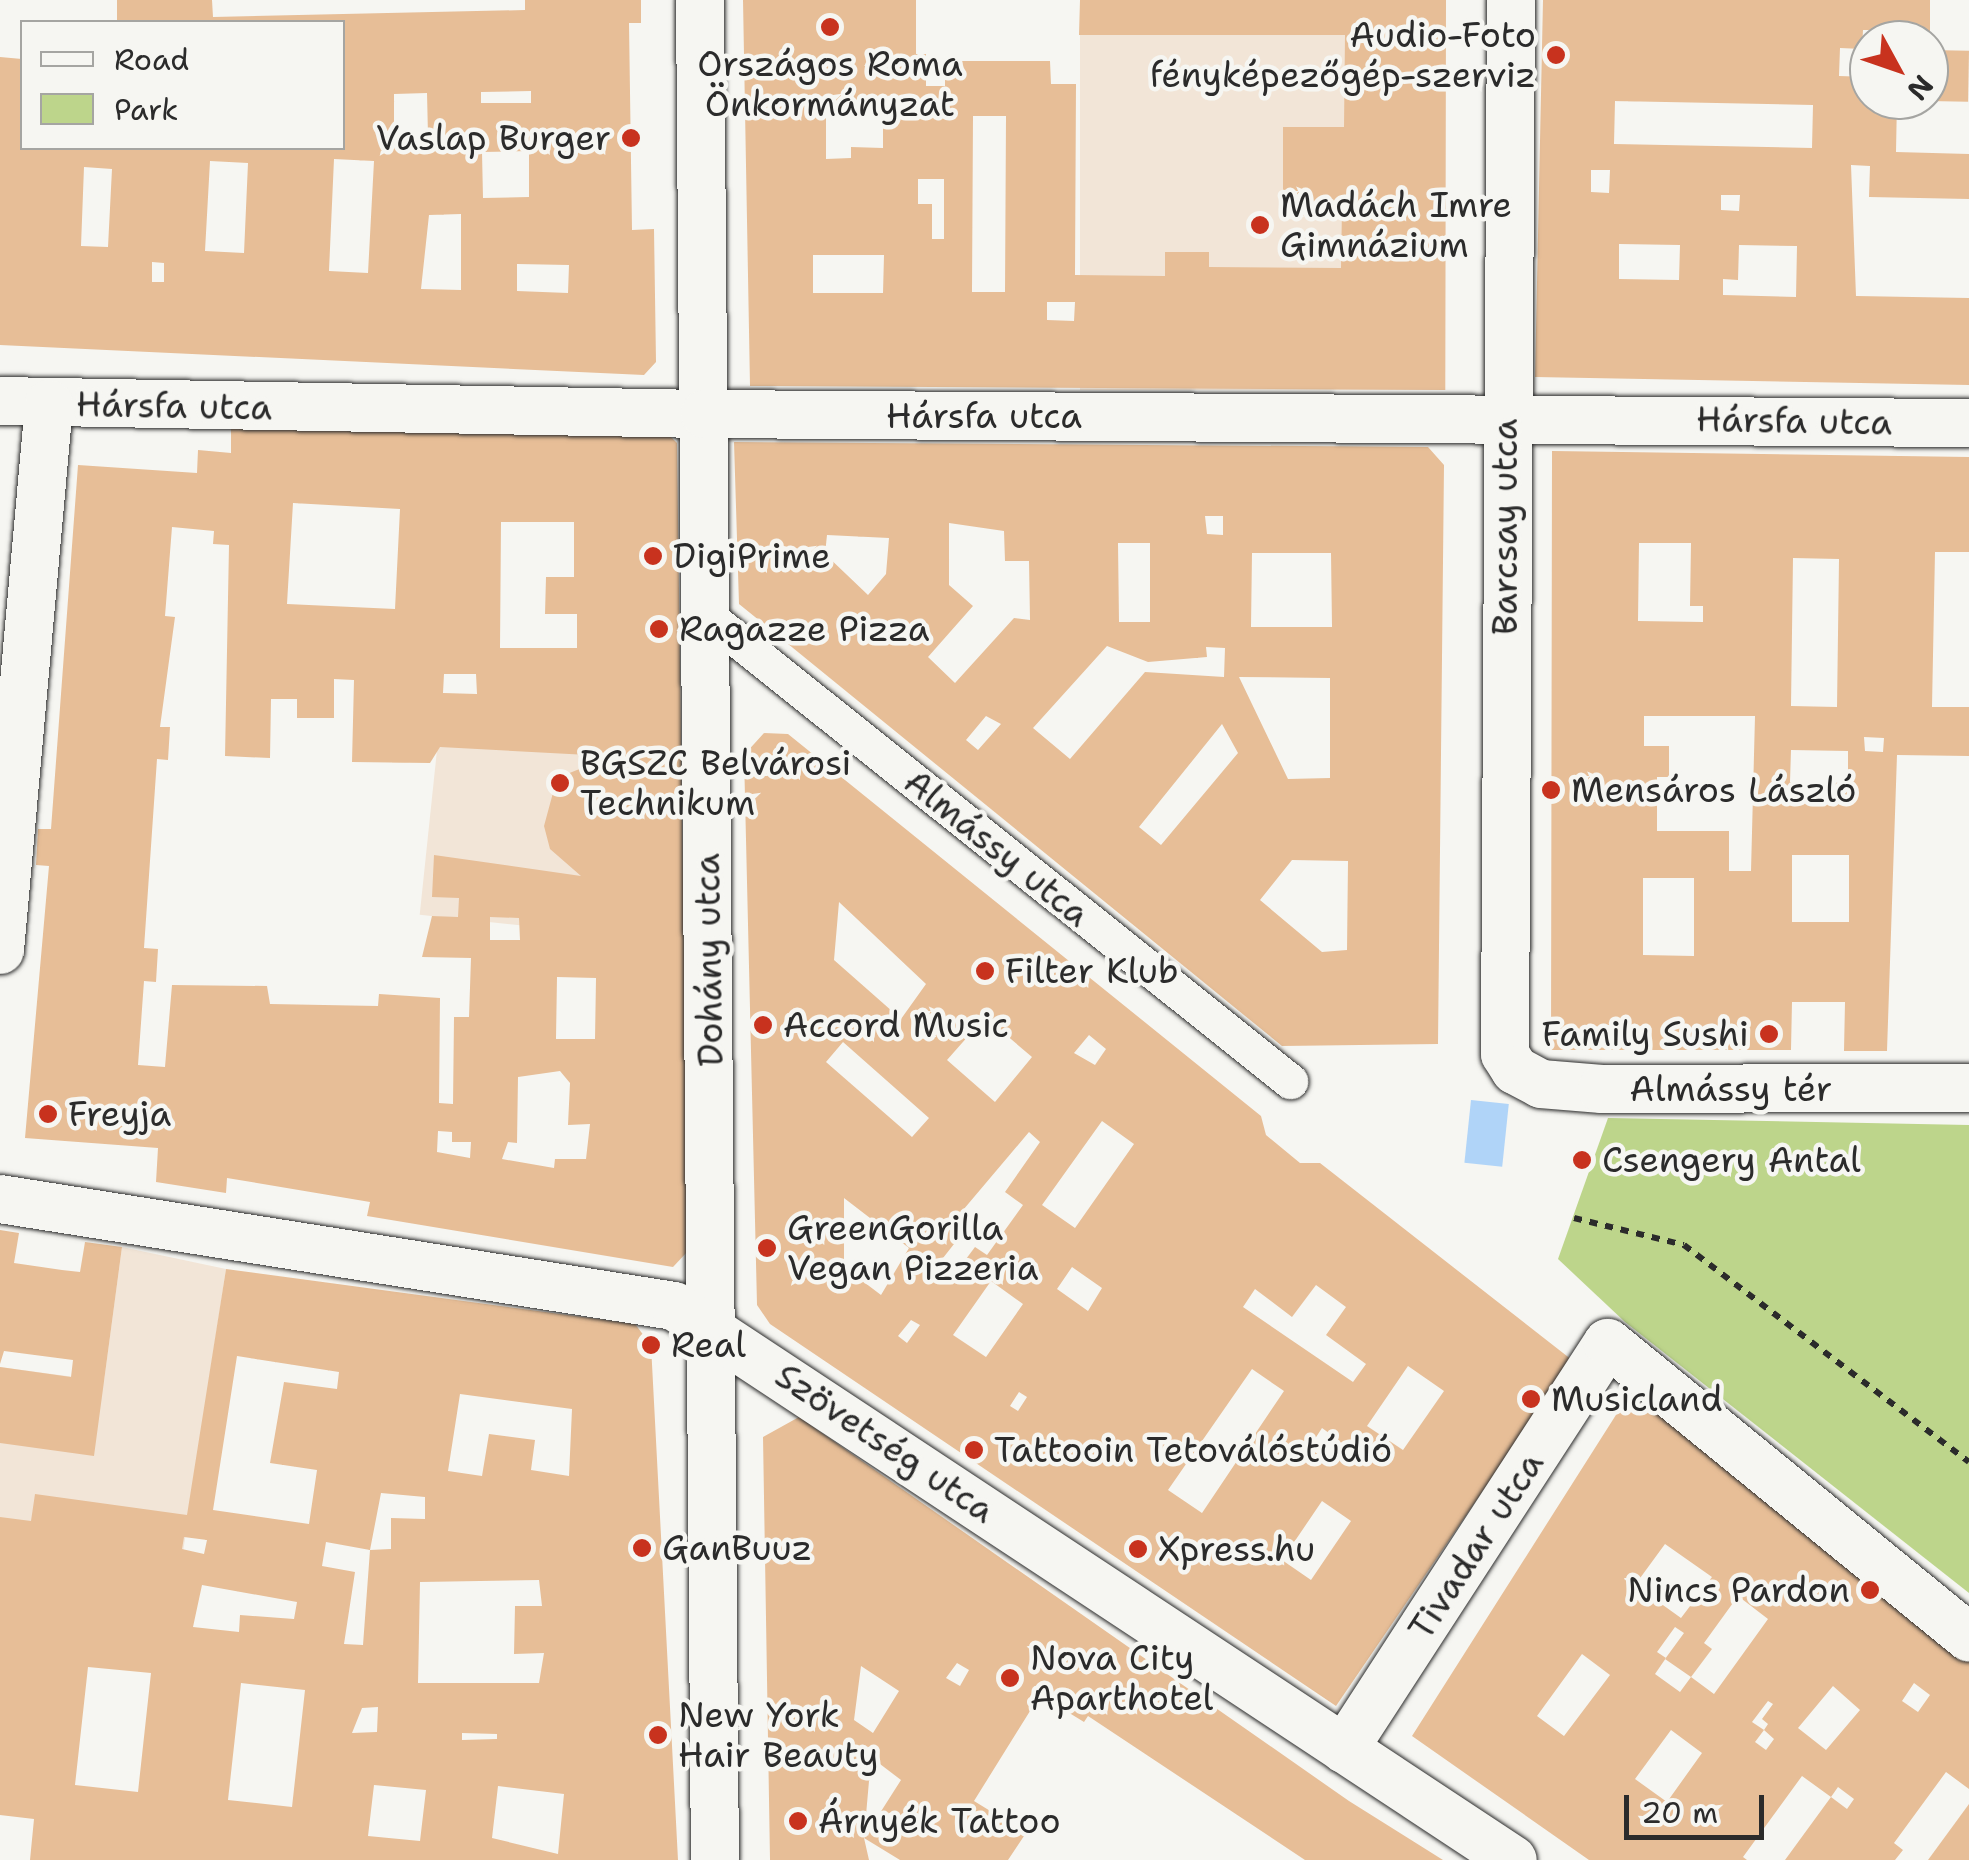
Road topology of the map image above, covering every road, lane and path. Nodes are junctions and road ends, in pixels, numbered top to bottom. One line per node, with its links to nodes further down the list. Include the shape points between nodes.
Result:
1 (700, 0): 5 (street, Dohány utca)
2 (1511, 0): 6 (street, Barcsay utca)
3 (0, 401): 4 (street, Hársfa utca)
4 (50, 404): 5 (street, Hársfa utca); 9 (street)
5 (704, 414): 6 (street, Hársfa utca); 8 (street, Dohány utca)
6 (1504, 418): 7 (street, Hársfa utca); 10 (street, Barcsay utca)
7 (1969, 423)
8 (705, 614): 11 (street, Almássy utca); 15 (street, Dohány utca)
9 (0, 950)
10 (1506, 1054): 12 (street, Almássy tér, via 1515,1070 1540,1084 1602,1089)
11 (1290, 1081)
12 (1969, 1088)
13 (0, 1199): 15 (street, Szövetség utca, via 674,1306)
14 (1574, 1218): 16 (path, via 1684,1245)
15 (714, 1329): 18 (street, Szövetség utca); 19 (street, Dohány utca)
16 (1969, 1462)
17 (1969, 1637): 18 (street, Tivadar utca, via 1608,1343)
18 (1344, 1749): 20 (street, Szövetség utca)
19 (715, 1860)
20 (1513, 1860)

